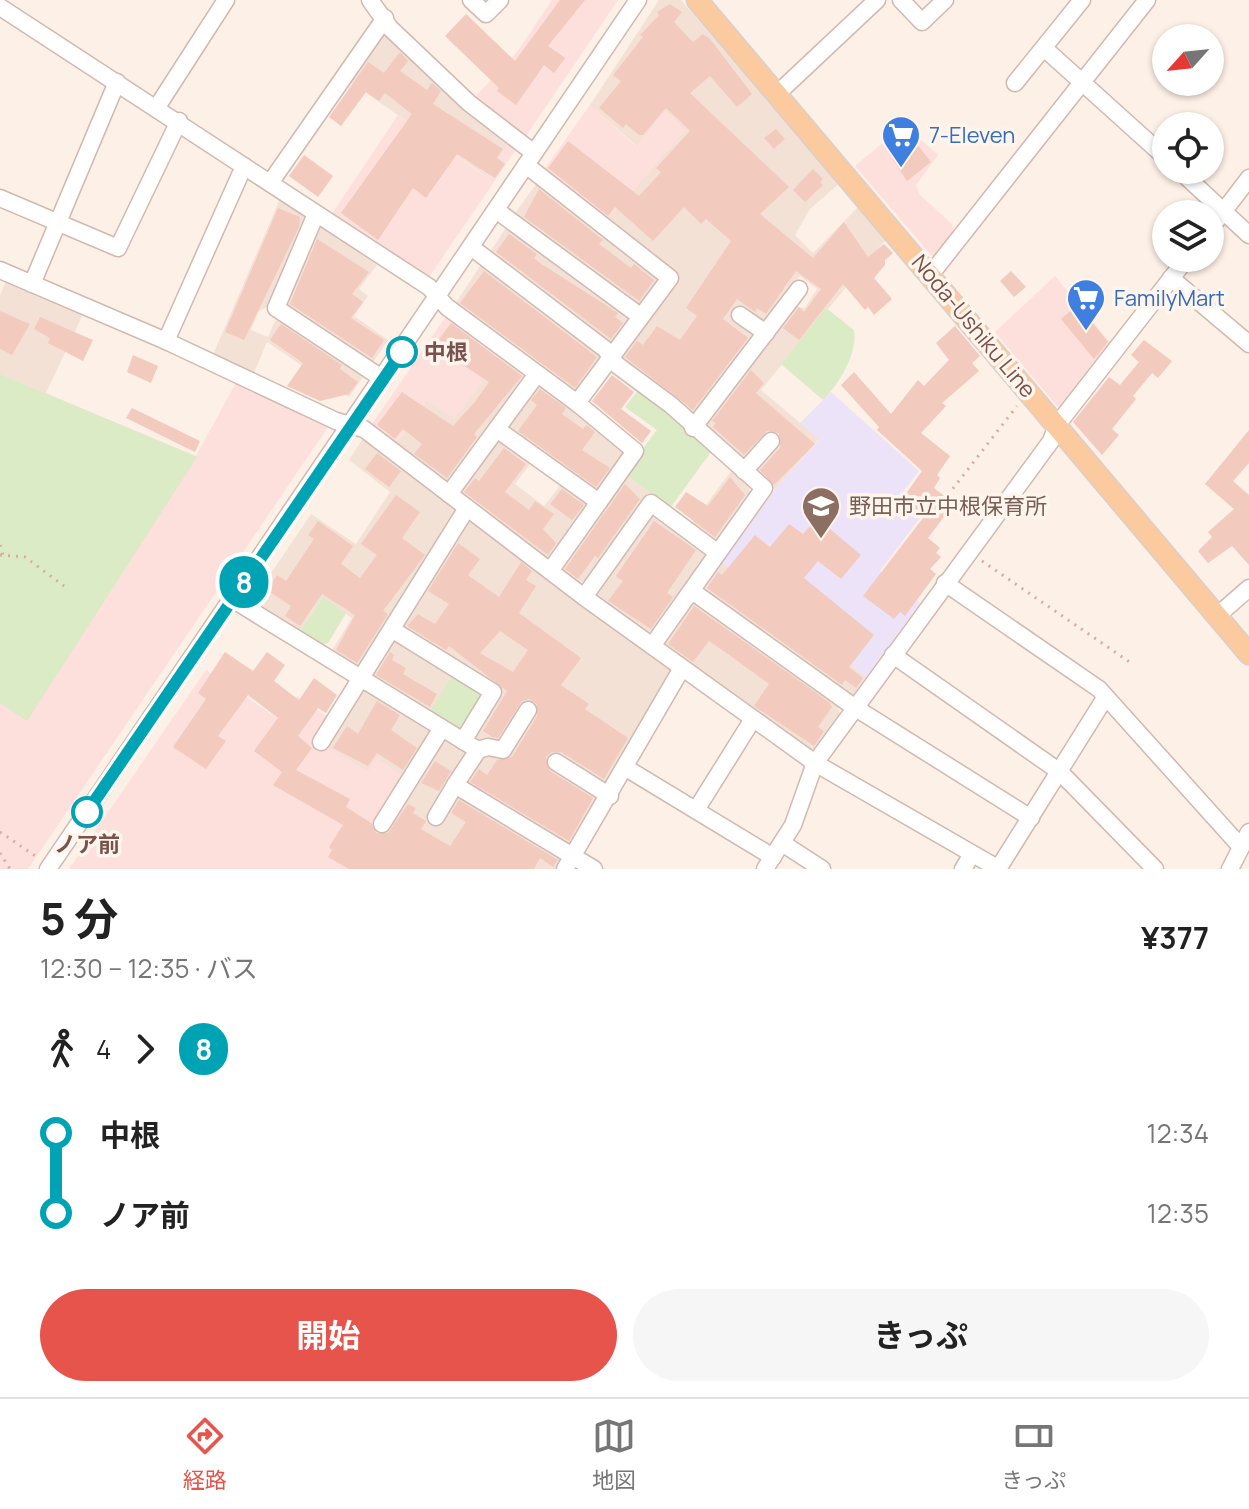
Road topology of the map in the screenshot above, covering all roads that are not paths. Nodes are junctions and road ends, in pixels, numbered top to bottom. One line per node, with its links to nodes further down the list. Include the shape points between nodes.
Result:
1 (226, 0): 19 (street)
2 (370, 0): 13 (street)
3 (471, 0): 4 (street, via 486,14)
4 (500, 0)
5 (638, 0): 22 (street)
6 (697, 0): 18 (main road, Noda-Ushiku Line)
7 (877, 0): 18 (street)
8 (901, 0): 9 (street, via 922,22)
9 (945, 0)
10 (1082, 0): 14 (street)
11 (1147, 0): 16 (street)
12 (6, 6): 15 (street)
13 (385, 18): 22 (street); 25 (street)
14 (1044, 48): 16 (street); 17 (street)
15 (117, 82): 19 (street); 31 (street)
16 (1082, 82): 21 (street); 36 (street)
17 (1015, 83)
18 (778, 93): 36 (main road, Noda-Ushiku Line)
19 (157, 107): 20 (street)
20 (179, 121): 23 (street); 31 (street, via 118,248)
21 (1152, 145)
22 (530, 159): 28 (street); 42 (street, via 670,278)
23 (244, 166): 25 (street); 44 (street)
24 (1249, 178): 29 (street)
25 (270, 183): 30 (street)
26 (1195, 184): 29 (street)
27 (0, 198): 31 (street)
28 (496, 210): 33 (street); 42 (street)
29 (1225, 211): 32 (street)
30 (316, 214): 40 (street); 48 (street, via 276,308)
31 (58, 220): 38 (street)
32 (1249, 235)
33 (471, 247): 40 (street); 46 (street)
34 (0, 270): 38 (street)
35 (1176, 272): 37 (street)
36 (931, 274): 51 (main road, Noda-Ushiku Line)
37 (1171, 278): 45 (street); 51 (street)
38 (32, 284): 44 (street)
39 (799, 289): 43 (street)
40 (438, 298): 47 (street); 48 (street)
41 (740, 315): 43 (street)
42 (640, 316): 46 (street)
43 (766, 333): 52 (street)
44 (166, 341): 50 (street, via 336,421)
45 (1249, 344)
46 (612, 358): 49 (street); 52 (street)
47 (537, 374): 49 (street); 53 (street)
48 (383, 379): 50 (street)
49 (577, 403): 57 (street, via 635,451)
50 (353, 424): 56 (street); 65 (street)
51 (1057, 425): 61 (street, via 1051,441); 66 (main road, Noda-Ushiku Line)
52 (693, 428): 55 (street)
53 (498, 430): 56 (street); 57 (street)
54 (771, 441): 55 (street)
55 (744, 471): 59 (street, via 764,488)
56 (449, 494): 58 (street)
57 (599, 502): 60 (street)
58 (467, 508): 60 (street); 67 (street)
59 (718, 553): 63 (street); 64 (street, via 651,503)
60 (550, 571): 64 (street)
61 (945, 583): 70 (street); 73 (street)
62 (1249, 588): 66 (street)
63 (692, 591): 68 (street); 74 (street)
64 (584, 597): 68 (street)
65 (232, 599): 72 (street); 95 (street)
66 (1217, 616): 69 (main road, Noda-Ushiku Line)
67 (393, 630): 72 (street); 79 (street, via 493,692)
68 (652, 646): 71 (street)
69 (1249, 654)
70 (893, 655): 74 (street); 83 (street)
71 (682, 668): 76 (street); 82 (street)
72 (364, 680): 77 (street); 78 (street)
73 (1105, 698): 83 (street); 91 (street)
74 (854, 707): 81 (street); 88 (street)
75 (528, 710): 79 (street, via 503,750)
76 (753, 719): 81 (street); 86 (street)
77 (442, 728): 79 (street); 89 (street)
78 (321, 742)
79 (470, 746): 84 (street)
80 (556, 762): 85 (street)
81 (815, 763): 92 (street, via 793,825); 94 (street)
82 (626, 768): 85 (street); 86 (street)
83 (1060, 772): 88 (street); 99 (street)
84 (455, 785): 87 (street); 93 (street)
85 (610, 796): 93 (street)
86 (696, 810): 92 (street)
87 (436, 817)
88 (1031, 818): 98 (street)
89 (382, 824)
90 (1249, 832): 91 (street)
91 (1241, 847): 100 (street)
92 (773, 856): 97 (street)
93 (568, 862): 96 (street)
94 (968, 862): 98 (street)
95 (44, 864)
96 (594, 869)
97 (822, 869)
98 (999, 869)
99 (1155, 869)
100 (1230, 869)

